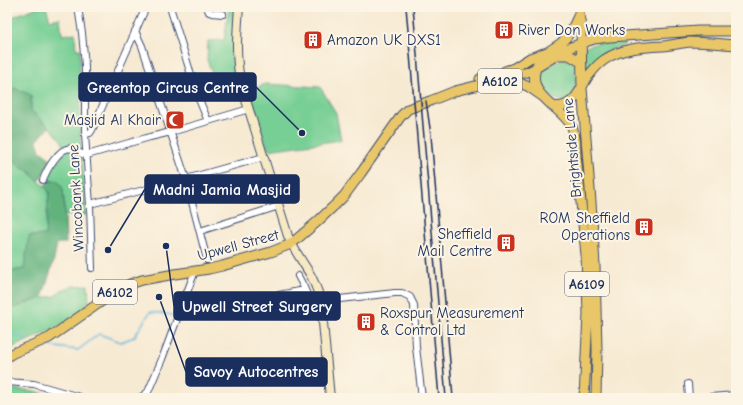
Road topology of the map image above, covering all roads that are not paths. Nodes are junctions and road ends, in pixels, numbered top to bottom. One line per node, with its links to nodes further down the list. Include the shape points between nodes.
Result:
1 (78, 7): 23 (street, Wincobank Lane, via 85,66)
2 (146, 7): 8 (street)
3 (170, 7): 21 (street)
4 (207, 7): 7 (street, via 209,12)
5 (239, 7): 20 (main road, via 238,70)
6 (579, 11): 10 (main road); 12 (main road, via 568,37)
7 (223, 14)
8 (135, 31): 22 (street); 23 (street, via 92,130)
9 (736, 31): 10 (main road, via 610,37)
10 (581, 43): 12 (main road); 13 (main road)
11 (736, 45): 16 (main road, via 689,42 622,51 598,65)
12 (551, 54): 13 (main road, via 569,55); 14 (main road, via 540,58); 15 (main road, via 530,58 510,70)
13 (581, 62): 16 (main road)
14 (536, 68): 15 (main road, Upwell Street / A6102, via 525,73); 18 (main road, via 534,81)
15 (494, 74): 17 (main road, Upwell Street / A6102)
16 (582, 88): 19 (main road, via 571,102 557,107); 49 (main road, Brightside Lane / A6109, via 595,265)
17 (455, 91): 18 (main road, Upwell Street / A6102, via 501,81 522,84); 31 (main road, Upwell Street / A6102, via 404,112 344,196)
18 (542, 96): 19 (main road)
19 (552, 106): 48 (main road, Brightside Lane / A6109, via 564,116 573,130 580,182 588,314)
20 (248, 109): 21 (street); 25 (main road)
21 (208, 121): 22 (street)
22 (171, 132): 24 (street); 26 (street)
23 (86, 134): 24 (street, Wincobank Lane)
24 (87, 154): 27 (street, via 82,155 72,149 63,151 50,166); 28 (street, Wincobank Lane)
25 (264, 157): 26 (street); 29 (main road)
26 (186, 179): 28 (street); 30 (street)
27 (43, 180)
28 (90, 204): 33 (street, Wincobank Lane)
29 (279, 206): 30 (street); 31 (main road)
30 (200, 231): 32 (street)
31 (291, 244): 34 (main road, Upwell Street / A6102, via 279,250); 38 (main road, via 311,275)
32 (207, 260)
33 (92, 268)
34 (195, 271): 37 (street); 40 (main road, Upwell Street / A6102, via 130,284 49,338)
35 (298, 276): 36 (street)
36 (305, 290): 37 (street, via 209,308); 39 (street)
37 (184, 301): 45 (street, via 148,392)
38 (321, 301): 46 (main road); 47 (street, via 395,293 410,297 414,305)
39 (310, 312)
40 (7, 356)
41 (7, 382): 44 (street, via 34,384)
42 (688, 384): 50 (street)
43 (736, 395): 51 (street)
44 (83, 398)
45 (140, 398)
46 (330, 398)
47 (422, 398)
48 (584, 398)
49 (596, 398)
50 (689, 398)
51 (697, 398)

